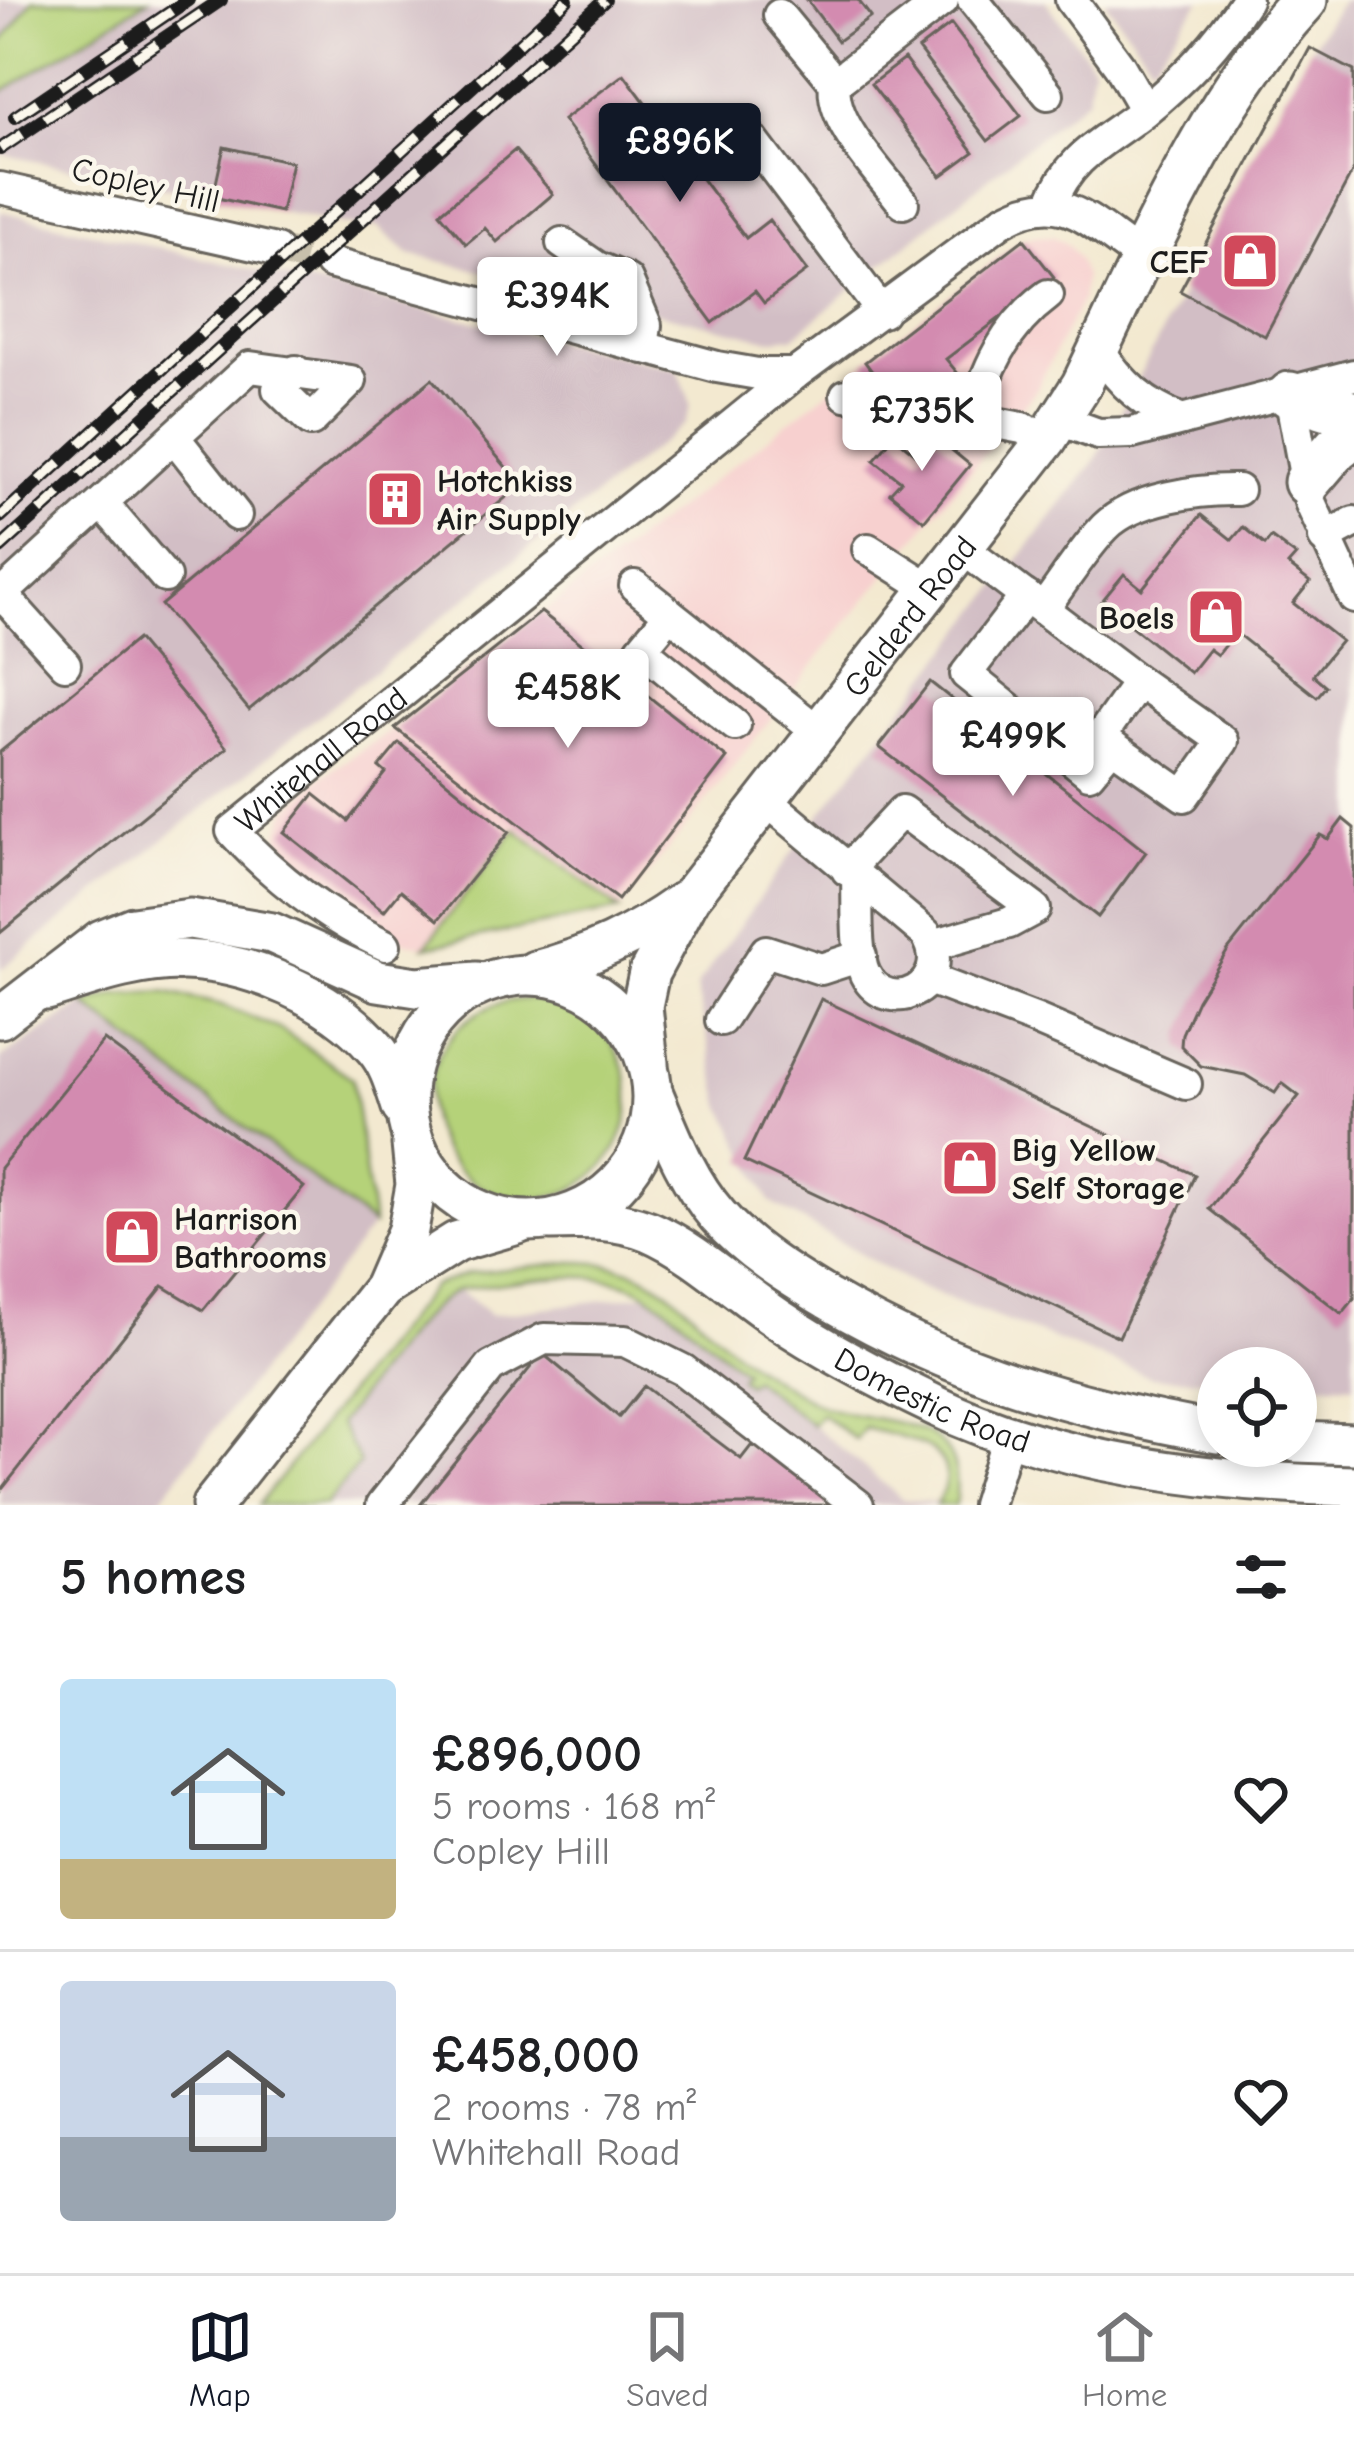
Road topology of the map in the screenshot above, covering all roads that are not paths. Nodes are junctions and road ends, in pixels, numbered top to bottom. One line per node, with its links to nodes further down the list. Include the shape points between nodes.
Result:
1 (944, 0): 7 (street)
2 (973, 0): 8 (street)
3 (1072, 0): 9 (street)
4 (1246, 0): 9 (street)
5 (1304, 0): 16 (highway, via 1246,71)
6 (779, 15): 7 (street)
7 (835, 83): 12 (street, via 839,116)
8 (1048, 94)
9 (1145, 110): 13 (street, via 1069,167)
10 (745, 130): 19 (street)
11 (0, 188): 15 (street, Copley Hill)
12 (903, 203)
13 (1052, 204): 16 (street); 19 (street, Whitehall Road, via 1002,220)
14 (562, 243): 20 (street, via 626,280 646,325)
15 (276, 250)
16 (1142, 258): 21 (main road, Gelderd Road)
17 (330, 263): 20 (street)
18 (1048, 296): 28 (street, via 1000,346)
19 (882, 312): 23 (street, Whitehall Road)
20 (643, 348): 23 (street, via 717,367)
21 (1098, 350): 29 (street, via 1135,395); 30 (main road, Gelderd Road)
22 (296, 371): 32 (street, via 250,367)
23 (795, 374): 56 (street, Whitehall Road, via 232,831 274,876)
24 (1354, 375): 26 (street)
25 (846, 395): 28 (street)
26 (1289, 395): 27 (highway); 29 (street); 33 (street)
27 (1354, 415)
28 (975, 419): 30 (street)
29 (1183, 420): 30 (street, via 1132,433)
30 (1054, 429): 39 (main road, Gelderd Road)
31 (1354, 434): 33 (highway)
32 (174, 436): 35 (street); 36 (street)
33 (1307, 482): 38 (street)
34 (1238, 490): 46 (street, via 1157,500 1108,524)
35 (102, 503): 41 (street); 44 (street)
36 (236, 515)
37 (1354, 523): 38 (street)
38 (1324, 538): 45 (street)
39 (962, 548): 43 (main road, Gelderd Road); 46 (street)
40 (868, 549): 43 (street)
41 (165, 577)
42 (635, 586): 47 (street)
43 (931, 589): 51 (main road, Gelderd Road)
44 (1, 595): 48 (street)
45 (1354, 598)
46 (1034, 603): 49 (street); 52 (street, via 966,674 1089,773)
47 (670, 614): 50 (street, via 641,649); 51 (street)
48 (65, 664)
49 (1139, 682): 52 (street, via 1100,737); 52 (street, via 1222,741 1184,796)
50 (735, 724)
51 (819, 732): 53 (main road, Gelderd Road)
52 (1112, 745)
53 (766, 800): 54 (street); 55 (main road, Gelderd Road)
54 (852, 874): 57 (street); 57 (street, via 902,812 1034,910); 58 (street)
55 (690, 897): 59 (main road, Gelderd Road, via 636,935); 63 (main road, Gelderd Road, via 649,973 642,1006)
56 (385, 945)
57 (933, 945): 60 (street)
58 (861, 956): 60 (street, via 867,979 886,993 910,994); 62 (street, via 821,969 766,951)
59 (509, 976): 61 (main road, via 417,987 378,981 272,933 190,919 101,940); 63 (main road, via 553,976 613,1006 634,1032); 65 (main road, via 467,990 436,1016 414,1050 405,1086)
60 (929, 979): 64 (street)
61 (15, 1007): 65 (main road, via 158,961 250,973 304,994 376,1050)
62 (722, 1020)
63 (651, 1078): 66 (main road, via 650,1126 616,1187 585,1208); 68 (main road, Domestic Road, via 679,1157 720,1218 821,1294 967,1369 1057,1399)
64 (1186, 1084)
65 (410, 1132): 66 (main road, via 441,1185 469,1207); 67 (main road, via 416,1185 408,1230)
66 (538, 1221): 67 (main road, via 456,1242); 69 (main road, Domestic Road, via 607,1219 648,1231 859,1367)
67 (383, 1288): 73 (main road)
68 (1197, 1428)
69 (1009, 1434): 72 (main road, Domestic Road, via 1144,1467 1258,1484); 76 (street)
70 (1317, 1443): 71 (main road)
71 (1354, 1444)
72 (1354, 1486)
73 (212, 1505)
74 (382, 1505): 75 (street, via 490,1367 544,1339 625,1341 683,1370)
75 (858, 1505)
76 (987, 1505)

